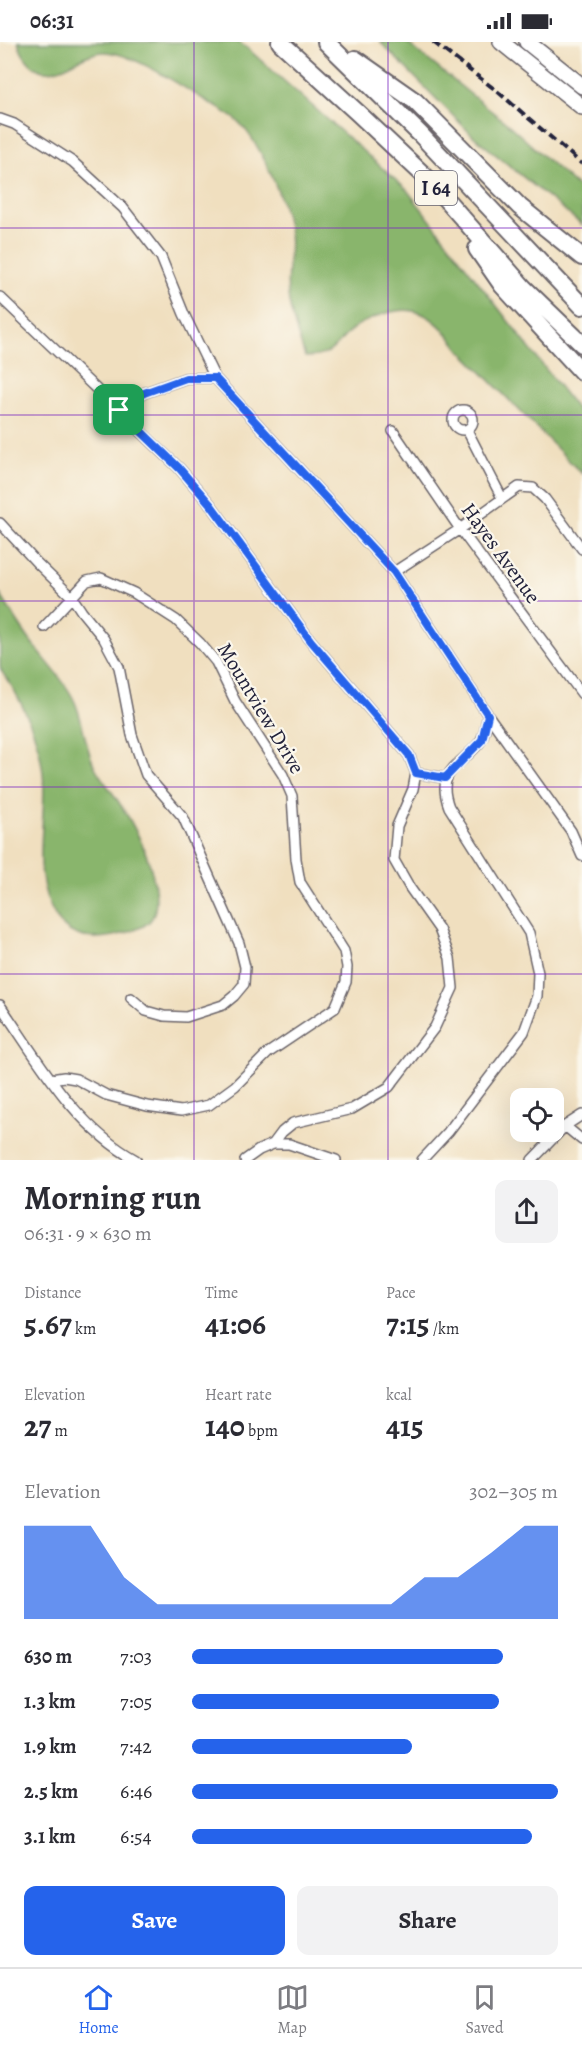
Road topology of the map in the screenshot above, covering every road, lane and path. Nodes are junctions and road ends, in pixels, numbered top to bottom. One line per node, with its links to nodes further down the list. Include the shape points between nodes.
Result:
1 (280, 42): 8 (highway, I 64)
2 (328, 42): 9 (highway, via 415,101 520,207); 11 (highway, I 64)
3 (501, 42): 6 (main road)
4 (526, 42): 5 (main road)
5 (582, 86)
6 (582, 107)
7 (0, 119): 14 (street, via 73,162 123,208 161,257)
8 (428, 179): 12 (highway, I 64, via 524,288); 13 (highway, via 502,285)
9 (582, 257)
10 (0, 297): 15 (street)
11 (582, 306)
12 (582, 344)
13 (582, 372)
14 (215, 378): 15 (street, via 186,378 144,393); 22 (street)
15 (119, 410): 27 (street, via 211,505 311,641 409,755)
16 (467, 430): 18 (street)
17 (393, 431): 20 (street, Hayes Avenue)
18 (501, 498): 20 (street); 21 (street, via 519,487 533,488)
19 (0, 523): 23 (street)
20 (460, 529): 22 (street); 25 (street, Hayes Avenue)
21 (582, 549)
22 (394, 572): 26 (street)
23 (72, 597): 24 (street, Mountview Drive); 30 (street, via 104,639 119,668 132,735 146,775 183,817 239,943 245,967 244,984 223,1005 209,1011 186,1017 164,1016 146,1011); 32 (street, Mountview Drive, via 87,581 101,578 134,593 176,620 216,663 283,775 292,796 300,882 344,951 347,967 346,982 335,1008 268,1053 209,1105 181,1111 147,1106 106,1095 76,1078)
24 (44, 627)
25 (582, 694)
26 (488, 715): 28 (street, via 482,740); 29 (street, via 571,831)
27 (416, 773): 28 (street); 36 (street, via 397,826 394,860 439,929 450,958 453,988 435,1027 389,1087 352,1110 293,1123)
28 (445, 778): 40 (street, via 444,794 449,807 529,933 538,973 537,996 524,1032)
29 (582, 856)
30 (132, 998)
31 (0, 1005): 32 (street)
32 (51, 1079): 37 (street, via 77,1113)
33 (582, 1115): 34 (street)
34 (565, 1126): 35 (street); 41 (street)
35 (582, 1140)
36 (273, 1144): 38 (street); 39 (street, via 289,1144)
37 (136, 1160)
38 (245, 1160)
39 (336, 1160)
40 (422, 1160)
41 (532, 1160)

